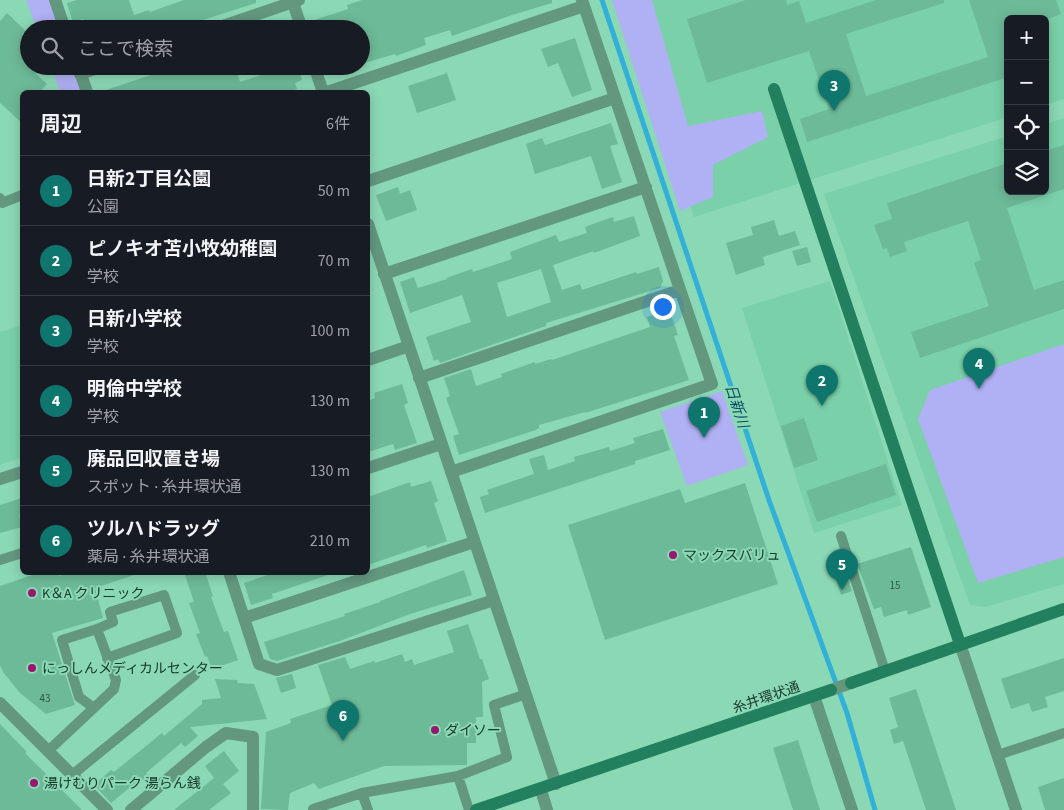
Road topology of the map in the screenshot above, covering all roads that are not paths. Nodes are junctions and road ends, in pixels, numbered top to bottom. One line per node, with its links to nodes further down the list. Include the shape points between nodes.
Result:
1 (55, 0): 4 (street)
2 (295, 1): 5 (street); 6 (street)
3 (583, 3): 12 (street); 13 (street)
4 (62, 20)
5 (240, 20)
6 (300, 20)
7 (81, 75): 10 (street)
8 (317, 75): 11 (street)
9 (774, 89): 38 (street)
10 (86, 90)
11 (322, 90)
12 (333, 90)
13 (615, 98): 14 (street); 15 (street)
14 (370, 180)
15 (646, 188): 19 (street); 20 (street)
16 (20, 196): 17 (lane, via 2,202)
17 (0, 198)
18 (370, 230): 19 (street)
19 (384, 274): 21 (street)
20 (680, 290): 23 (street); 26 (street, via 712,384)
21 (408, 346): 22 (street); 23 (street)
22 (370, 359)
23 (419, 378): 24 (street)
24 (441, 444): 25 (street); 26 (street)
25 (370, 467)
26 (451, 472): 30 (street)
27 (20, 473): 28 (street)
28 (0, 480)
29 (841, 536): 40 (lane)
30 (474, 542): 34 (street); 36 (street)
31 (20, 554): 32 (lane)
32 (0, 560)
33 (230, 575): 36 (street)
34 (494, 600): 36 (street, via 277,670 259,664); 42 (street)
35 (1064, 609): 38 (street, 糸井環状通)
36 (244, 618)
37 (97, 629): 39 (lane); 39 (lane, via 113,622 110,612 164,595 177,633); 45 (lane, via 62,640 80,697)
38 (960, 644): 40 (street, 糸井環状通); 48 (street)
39 (107, 658): 45 (lane, via 116,680 114,689)
40 (885, 671): 43 (street, 糸井環状通)
41 (195, 675): 49 (lane)
42 (526, 694): 50 (lane, via 494,705 507,757); 51 (street)
43 (814, 696): 51 (street, 糸井環状通); 62 (street)
44 (0, 703): 47 (street)
45 (94, 708): 47 (lane)
46 (1064, 733): 48 (lane)
47 (48, 751): 49 (street)
48 (998, 754): 63 (street)
49 (72, 775): 55 (street)
50 (458, 776): 53 (lane); 59 (lane)
51 (556, 784): 52 (street, 糸井環状通)
52 (541, 790): 60 (street, 糸井環状通); 61 (street)
53 (362, 793): 54 (lane); 58 (lane)
54 (313, 809)
55 (107, 810)
56 (131, 810): 57 (street, via 226,733 252,737)
57 (253, 810)
58 (368, 810)
59 (469, 810)
60 (476, 810)
61 (547, 810)
62 (852, 810)
63 (1016, 810)

